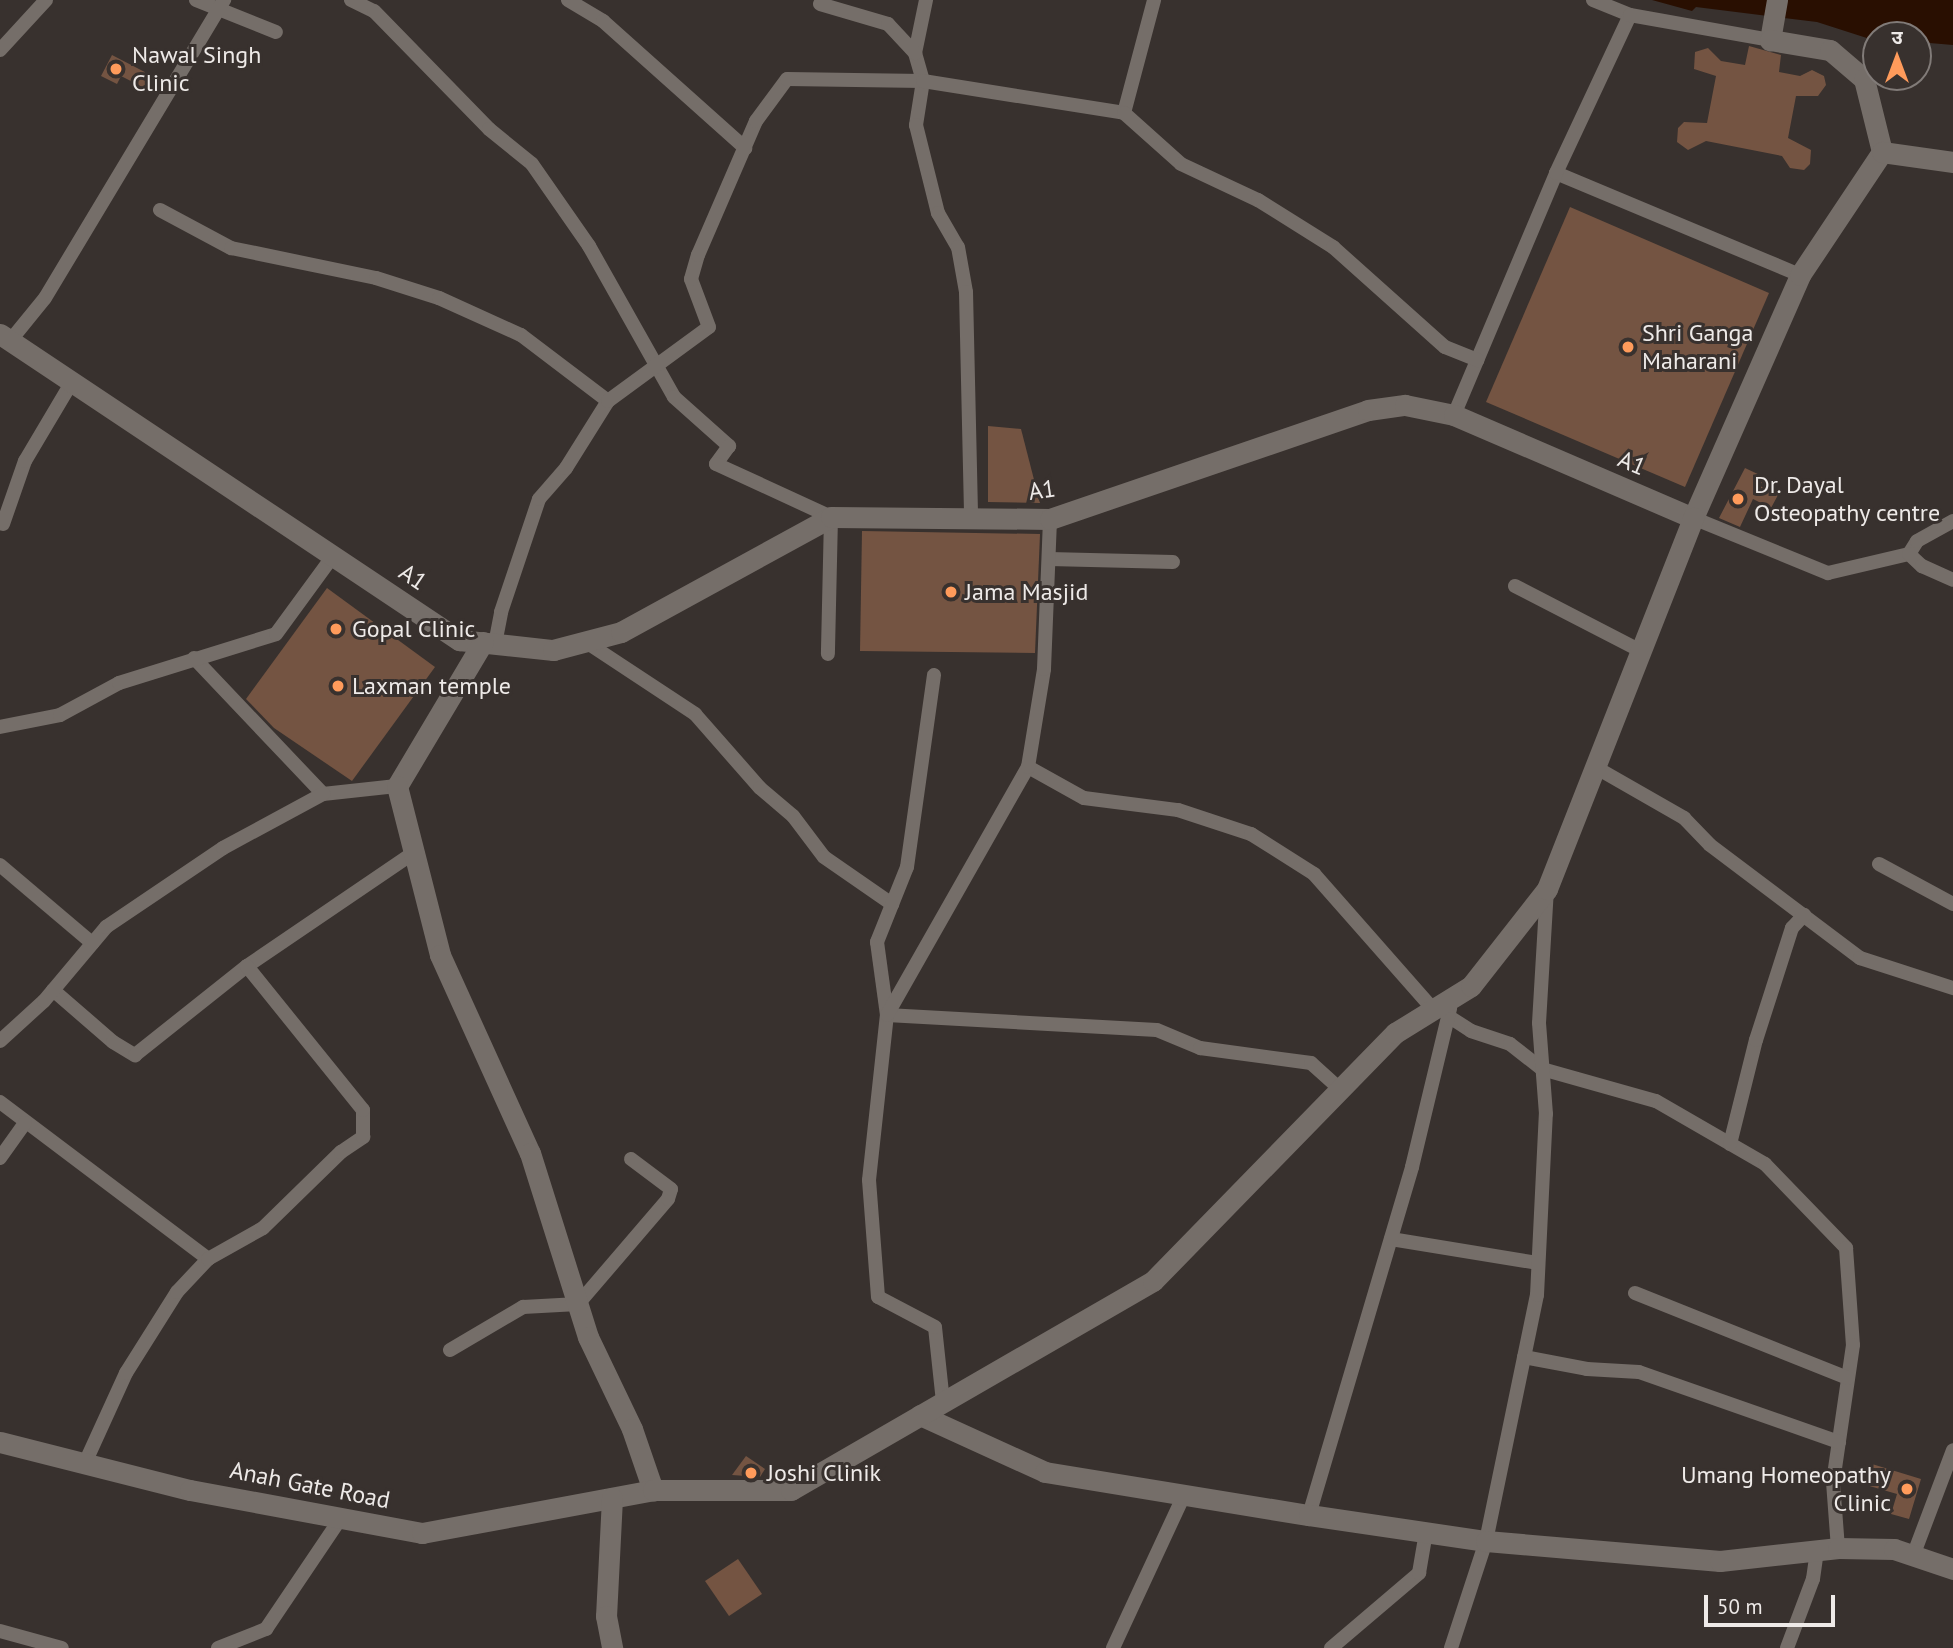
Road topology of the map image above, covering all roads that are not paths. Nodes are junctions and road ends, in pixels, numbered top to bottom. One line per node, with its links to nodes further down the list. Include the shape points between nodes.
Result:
1 (46, 0): 14 (street)
2 (196, 0): 10 (street)
3 (351, 0): 26 (street, via 383,19 489,129 532,164 589,246)
4 (568, 0): 18 (street, via 603,21)
5 (926, 0): 15 (street)
6 (1154, 0): 17 (street)
7 (1593, 0): 11 (street)
8 (1777, 0): 12 (street)
9 (820, 4): 15 (street, via 888,24)
10 (221, 5): 13 (street); 24 (street, via 45,298)
11 (1630, 15): 12 (street); 21 (street)
12 (1772, 31): 19 (street, via 1830,50 1864,79)
13 (276, 32)
14 (0, 50)
15 (915, 53): 16 (street)
16 (923, 81): 17 (street); 18 (street, via 787,79 756,121); 32 (street, via 916,125 938,213 958,247 966,292)
17 (1124, 113): 25 (street, via 1181,164 1258,200 1333,247 1445,347)
18 (745, 148): 26 (street, via 691,279 709,327)
19 (1882, 152): 20 (street); 23 (street)
20 (1953, 162)
21 (1556, 173): 23 (street); 25 (street)
22 (160, 211): 28 (street, via 231,248 376,278 439,298 521,335)
23 (1800, 275): 31 (street)
24 (5, 337): 27 (street, A1)
25 (1478, 360): 29 (street)
26 (653, 366): 28 (street); 30 (street, via 674,397 729,446 716,464)
27 (72, 382): 35 (street, via 25,461); 37 (street, A1)
28 (608, 401): 43 (street, via 566,467 539,499)
29 (1454, 415): 31 (street, A1); 33 (street, A1, via 1405,405 1368,410)
30 (831, 517): 32 (street, A1); 42 (street, A1, via 621,632); 45 (street)
31 (1693, 518): 36 (street, via 1828,573); 44 (street, Anah Gate Road)
32 (971, 519): 33 (street, A1)
33 (1050, 519): 38 (street)
34 (1953, 521): 36 (street, via 1917,541)
35 (3, 524)
36 (1909, 554): 40 (street, via 1922,566)
37 (333, 556): 43 (street, A1, via 459,639); 46 (street, via 276,634)
38 (1049, 559): 39 (street); 49 (street, via 1044,669)
39 (1173, 562)
40 (1953, 580)
41 (1516, 586): 44 (street)
42 (586, 642): 43 (street, A1, via 553,650); 57 (street, via 695,714 760,788 793,816 824,857)
43 (489, 643): 51 (street)
44 (1641, 651): 50 (street, Anah Gate Road)
45 (828, 654)
46 (194, 658): 48 (street, via 119,683 60,715); 52 (street)
47 (934, 675): 57 (street, via 907,867)
48 (0, 727)
49 (1028, 767): 64 (street, via 1084,798 1178,810 1251,834 1314,874); 65 (street)
50 (1595, 767): 56 (street, Anah Gate Road); 59 (street, via 1684,818 1710,845)
51 (397, 786): 52 (street); 53 (street)
52 (323, 794): 60 (street, via 223,848 106,927)
53 (415, 852): 61 (street); 78 (street, via 440,956 530,1153)
54 (1878, 864): 58 (street)
55 (0, 865): 60 (street)
56 (1547, 889): 64 (street, Anah Gate Road, via 1471,986); 67 (street, via 1539,1023)
57 (892, 904): 65 (street, via 877,942)
58 (1953, 904)
59 (1804, 915): 62 (street, via 1860,958); 71 (street, via 1792,928 1756,1040)
60 (92, 943): 63 (street)
61 (247, 967): 63 (street, via 135,1055 113,1042); 75 (street, via 363,1110 363,1137 341,1152 263,1228)
62 (1953, 988)
63 (54, 990): 66 (street)
64 (1445, 1007): 67 (street, via 1471,1031 1510,1044); 68 (street, Anah Gate Road, via 1395,1033); 74 (street)
65 (887, 1016): 68 (street, via 1157,1030 1200,1048 1311,1063); 82 (street, via 869,1180 878,1297 935,1327)
66 (0, 1041)
67 (1542, 1069): 71 (street, via 1656,1101); 76 (street, via 1546,1114)
68 (1340, 1089): 82 (street, Anah Gate Road, via 1153,1281)
69 (0, 1102): 70 (street)
70 (26, 1123): 72 (street); 75 (street)
71 (1730, 1144): 81 (street, via 1765,1164 1846,1248 1853,1345)
72 (0, 1158)
73 (631, 1159): 78 (street, via 671,1189 668,1199)
74 (1391, 1239): 76 (street); 91 (street, via 1323,1454)
75 (208, 1259): 87 (street, via 177,1292 126,1373)
76 (1537, 1263): 80 (street, via 1537,1295)
77 (1635, 1293): 81 (street)
78 (578, 1304): 79 (street, via 523,1307); 88 (street)
79 (450, 1350)
80 (1524, 1357): 85 (street, via 1587,1369 1639,1372); 94 (street)
81 (1848, 1377): 85 (street)
82 (943, 1402): 83 (street, Anah Gate Road)
83 (920, 1415): 88 (street, Anah Gate Road, via 791,1490); 89 (street, via 1045,1472)
84 (0, 1442): 87 (street, Anah Gate Road)
85 (1839, 1443): 95 (street)
86 (1953, 1450): 96 (street)
87 (85, 1463): 92 (street, Anah Gate Road, via 190,1490)
88 (653, 1490): 90 (street, Anah Gate Road)
89 (1184, 1495): 91 (street); 102 (street)
90 (612, 1498): 92 (street, Anah Gate Road, via 422,1533); 101 (street, via 606,1616)
91 (1309, 1515): 93 (street)
92 (341, 1518): 100 (street, via 266,1629)
93 (1426, 1532): 94 (street); 103 (street, via 1419,1573)
94 (1486, 1541): 95 (street, via 1720,1561); 104 (street)
95 (1828, 1550): 96 (street, via 1894,1549); 105 (street)
96 (1913, 1556): 97 (street)
97 (1953, 1569)
98 (0, 1631): 99 (street)
99 (62, 1648)
100 (218, 1648)
101 (612, 1648)
102 (1113, 1648)
103 (1331, 1648)
104 (1451, 1648)
105 (1787, 1648)

